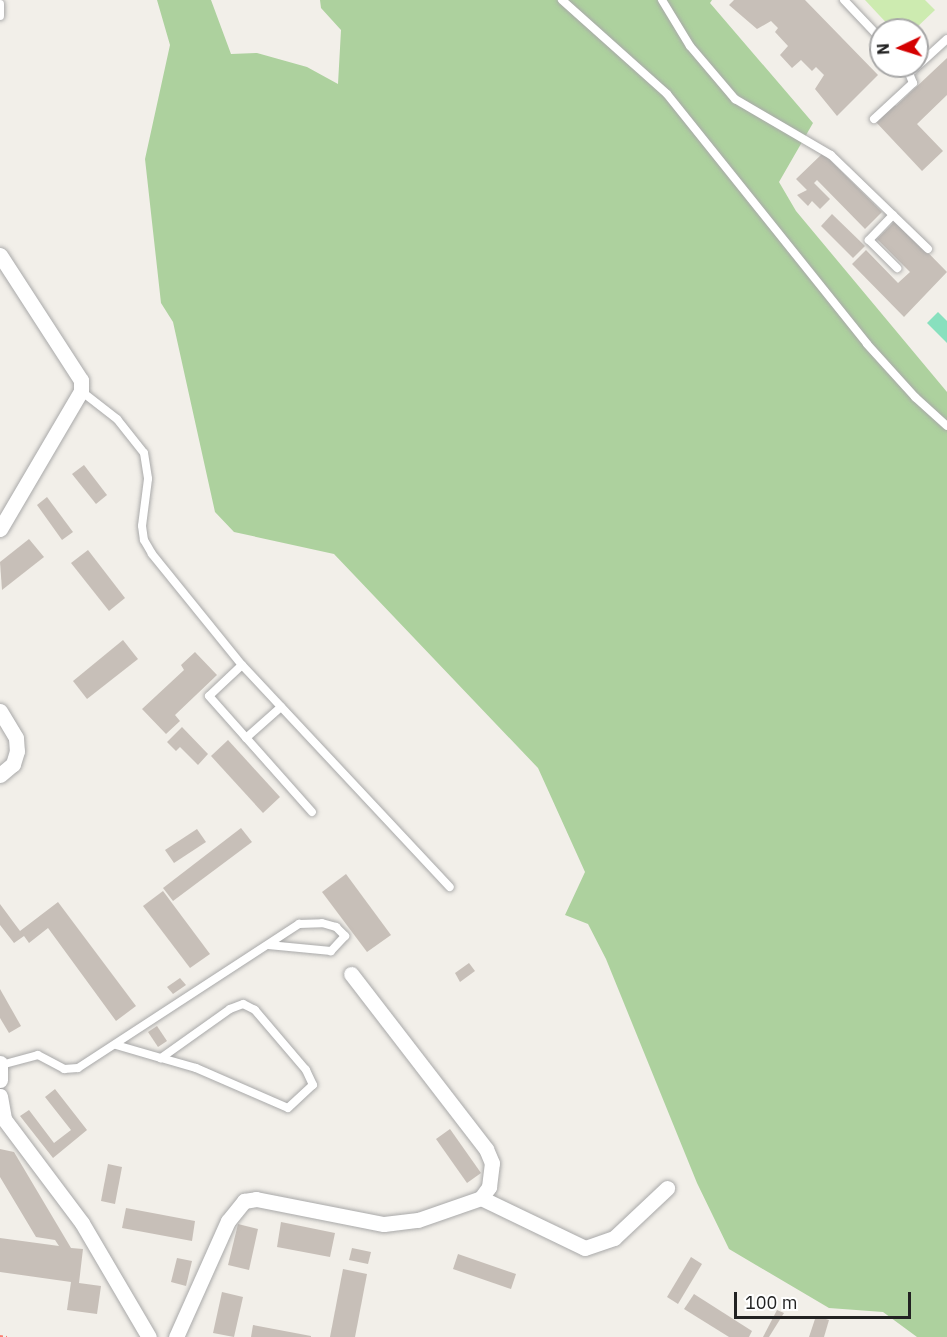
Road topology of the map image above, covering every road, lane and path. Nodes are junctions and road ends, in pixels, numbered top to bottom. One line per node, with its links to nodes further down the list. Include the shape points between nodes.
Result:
1 (562, 0): 16 (lane, via 667,94 867,344)
2 (662, 0): 11 (lane, via 690,46 735,99 831,155)
3 (844, 0): 6 (lane)
4 (0, 4): 5 (lane)
5 (0, 16)
6 (869, 26)
7 (947, 39): 8 (lane)
8 (929, 53)
9 (911, 78): 10 (lane, via 912,83)
10 (874, 119)
11 (893, 215): 12 (lane); 14 (lane, via 869,240)
12 (928, 249)
13 (0, 255): 15 (street, via 81,380)
14 (897, 268)
15 (81, 391): 17 (street); 18 (lane, via 117,419 144,453 148,465 142,513 146,545)
16 (947, 426)
17 (0, 529)
18 (242, 665): 19 (lane); 21 (lane, via 209,696)
19 (281, 706): 21 (lane); 24 (lane)
20 (0, 711): 22 (street, via 15,738 17,751 13,764)
21 (246, 738): 23 (lane)
22 (0, 775)
23 (312, 812)
24 (450, 887)
25 (268, 945): 25 (lane, via 299,924 310,922 336,927 345,936 331,951); 27 (lane)
26 (351, 974): 32 (street, via 486,1149 493,1176)
27 (116, 1045): 28 (lane); 29 (lane, via 78,1068 64,1069 38,1055)
28 (161, 1058): 28 (lane, via 196,1068 288,1108 313,1085 306,1070 255,1010 243,1004)
29 (0, 1069)
30 (0, 1096): 35 (street, via 4,1119 82,1223)
31 (667, 1188): 32 (street, via 614,1238 585,1248)
32 (481, 1198): 36 (street, via 418,1220 384,1224 256,1199 244,1201 228,1221)
33 (0, 1336): 34 (path)
34 (7, 1337)
35 (149, 1337)
36 (176, 1337)

